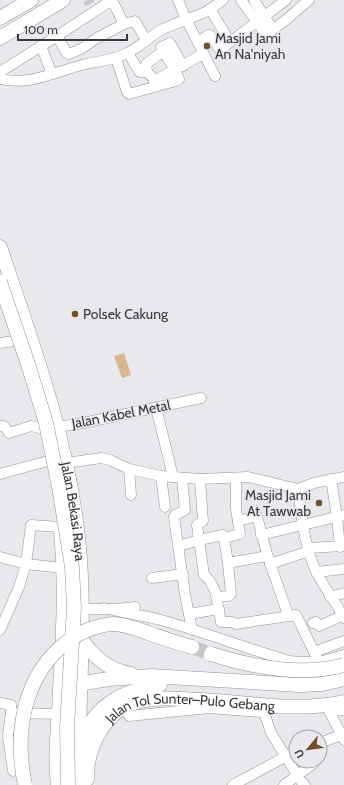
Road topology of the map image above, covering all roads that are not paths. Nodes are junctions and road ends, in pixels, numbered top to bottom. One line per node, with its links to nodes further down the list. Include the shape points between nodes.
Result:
1 (31, 0): 11 (highway)
2 (63, 0): 17 (highway)
3 (112, 0): 15 (street); 16 (street, via 95,6)
4 (178, 0): 12 (street)
5 (241, 0): 13 (street)
6 (254, 0): 13 (street)
7 (309, 0): 10 (street)
8 (282, 2): 10 (street); 13 (street); 14 (street)
9 (215, 4): 12 (street, via 204,13); 20 (street)
10 (297, 11): 14 (street)
11 (0, 18)
12 (186, 19): 18 (street); 19 (street)
13 (260, 19): 14 (street, via 273,30); 20 (street)
14 (287, 19)
15 (124, 24): 18 (street, via 135,21); 22 (street)
16 (57, 36): 21 (street); 22 (street, via 67,53)
17 (0, 38)
18 (149, 38): 23 (street); 24 (street)
19 (198, 42): 20 (street, via 210,35 220,50); 25 (street)
20 (230, 42)
21 (41, 46): 29 (street); 31 (street)
22 (81, 49): 27 (street)
23 (162, 49): 28 (street); 30 (street, via 146,64)
24 (128, 53): 26 (street); 30 (street, via 139,71)
25 (203, 54): 28 (street); 32 (street)
26 (116, 58): 27 (street); 34 (street, via 129,94)
27 (86, 64): 31 (street)
28 (179, 68): 34 (street)
29 (0, 72)
30 (147, 72): 34 (street)
31 (52, 74): 33 (street, via 19,82)
32 (215, 76)
33 (0, 79)
34 (155, 84)
35 (0, 247): 42 (highway, Jalan Bekasi Raya)
36 (0, 282): 120 (highway, bridge, via 46,423 72,567 74,608 67,727)
37 (0, 300): 38 (highway, Jalan Bekasi Raya)
38 (7, 342): 43 (highway, Jalan Bekasi Raya)
39 (201, 398): 40 (street, Jalan Kabel Metal)
40 (156, 407): 42 (street, Jalan Kabel Metal); 50 (street)
41 (0, 426): 43 (street, Jalan Kabel Metal, via 4,426 9,433 31,426)
42 (58, 427): 43 (street, Jalan Kabel Metal); 45 (highway, Jalan Bekasi Raya)
43 (40, 428): 44 (highway, Jalan Bekasi Raya)
44 (48, 461): 47 (street); 60 (highway, Jalan Bekasi Raya)
45 (66, 463): 46 (street, via 101,458); 81 (highway, Jalan Bekasi Raya, via 78,538)
46 (129, 469): 48 (street); 55 (street)
47 (0, 474)
48 (161, 476): 50 (street); 56 (street)
49 (344, 477): 53 (street)
50 (177, 478): 52 (street); 64 (street, via 185,510 174,516)
51 (236, 478): 52 (street); 54 (street, via 248,477); 58 (street)
52 (200, 479): 63 (street, via 204,519 197,525)
53 (331, 479): 54 (street); 57 (street)
54 (298, 489): 59 (street)
55 (131, 495)
56 (165, 507)
57 (341, 516): 59 (street); 65 (street)
58 (238, 521): 61 (street, via 257,516); 62 (street, via 240,534)
59 (303, 525): 61 (street); 66 (street)
60 (60, 527): 70 (street, via 31,524); 71 (highway, Jalan Bekasi Raya)
61 (262, 535): 68 (street)
62 (224, 538): 63 (street, via 223,535); 69 (street)
63 (199, 540): 64 (street); 77 (street, via 204,575 210,581)
64 (179, 546): 74 (street)
65 (342, 546): 66 (street)
66 (308, 549): 68 (street); 73 (street)
67 (0, 557): 70 (street)
68 (269, 560): 69 (street); 84 (street)
69 (228, 562): 77 (street, via 231,594)
70 (26, 564): 71 (street); 87 (street)
71 (63, 568): 89 (highway, Jalan Bekasi Raya)
72 (344, 569): 73 (street)
73 (316, 572): 78 (street)
74 (182, 574): 75 (street); 83 (street)
75 (152, 578)
76 (344, 593): 78 (street)
77 (217, 597): 82 (street)
78 (330, 597): 85 (street)
79 (134, 607): 80 (street)
80 (104, 608): 81 (street); 88 (street, via 162,620)
81 (81, 609): 90 (highway, Jalan Bekasi Raya)
82 (219, 609): 83 (street); 84 (street, via 222,623 236,624)
83 (189, 614): 88 (street)
84 (288, 615): 96 (street, via 296,615)
85 (344, 616): 86 (street, via 320,626 316,622)
86 (313, 623)
87 (0, 630)
88 (192, 630): 96 (street, via 289,661)
89 (62, 639): 90 (highway); 101 (highway, Jalan Bekasi Raya)
90 (81, 639): 98 (highway, via 97,658 109,667); 99 (highway, Jalan Bekasi Raya)
91 (344, 640): 96 (street)
92 (192, 648): 118 (highway, bridge, via 132,627 114,624 90,630 65,643 43,667 27,700 20,739 20,760)
93 (211, 654): 95 (highway, bridge, via 277,669 319,669)
94 (344, 655): 96 (street)
95 (344, 665)
96 (321, 667): 97 (highway); 98 (highway, via 300,685)
97 (344, 679)
98 (155, 680): 99 (highway); 100 (highway, via 297,694 319,694); 112 (highway, via 110,703 92,721)
99 (81, 687): 101 (highway, via 70,692); 112 (highway, Jalan Bekasi Raya)
100 (344, 689)
101 (60, 690): 108 (highway, Jalan Bekasi Raya)
102 (344, 702): 122 (highway, Jalan Tol Sunter–Pulo Gebang, via 297,706 207,700 155,699 136,702 120,710 107,722 93,744 88,764)
103 (0, 703): 107 (street, via 11,705)
104 (344, 710): 105 (street)
105 (329, 711): 106 (street); 110 (street)
106 (264, 712): 109 (street, via 209,708); 114 (street, via 269,729)
107 (11, 713): 108 (street); 113 (street)
108 (59, 714): 119 (highway, Jalan Bekasi Raya, via 56,762)
109 (130, 716)
110 (343, 736): 111 (street)
111 (328, 741)
112 (79, 745): 121 (highway, Jalan Bekasi Raya)
113 (5, 752): 116 (street)
114 (286, 757): 117 (street); 123 (street)
115 (306, 769): 117 (street)
116 (13, 771)
117 (297, 775): 124 (street); 125 (street)
118 (25, 785)
119 (58, 785)
120 (68, 785)
121 (79, 785)
122 (87, 785)
123 (233, 785)
124 (284, 785)
125 (305, 785)

